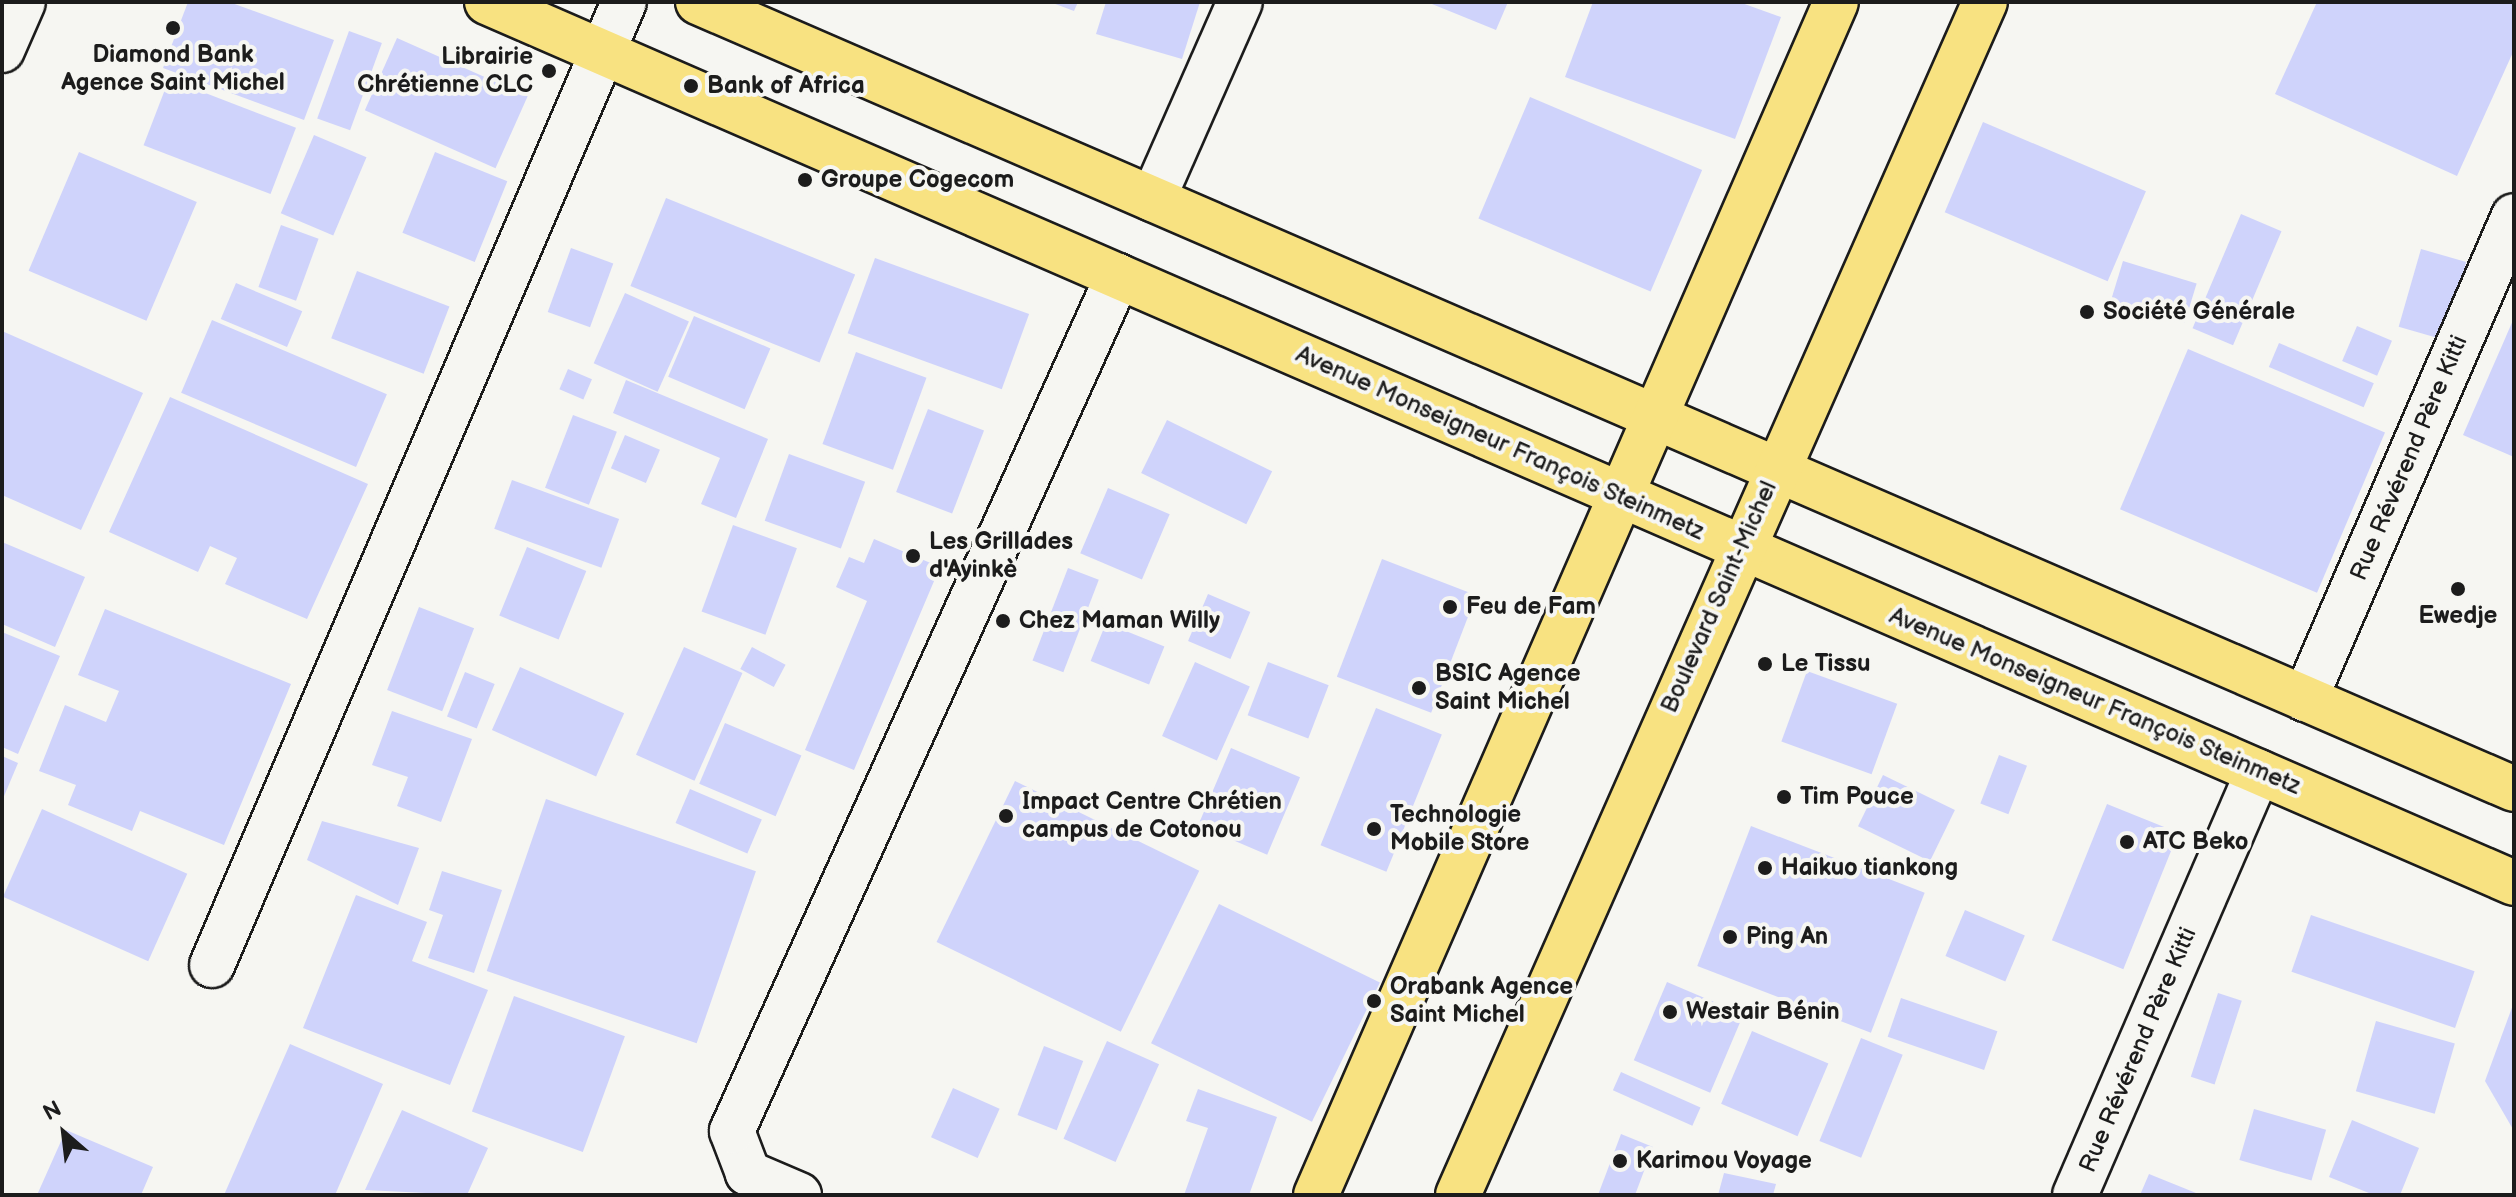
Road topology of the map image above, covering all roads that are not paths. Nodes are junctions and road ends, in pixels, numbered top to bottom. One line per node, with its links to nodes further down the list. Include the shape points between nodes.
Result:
1 (23, 2): 8 (street)
2 (487, 2): 9 (main road, Avenue Monseigneur François Steinmetz)
3 (624, 2): 9 (street)
4 (698, 2): 10 (main road)
5 (1240, 2): 10 (street)
6 (1836, 2): 13 (main road)
7 (1985, 2): 14 (main road, Boulevard Saint-Michel)
8 (2, 50)
9 (602, 52): 12 (main road, Avenue Monseigneur François Steinmetz); 21 (street)
10 (1153, 199): 13 (main road)
11 (2514, 216): 17 (street, Rue Révérend Père Kitti)
12 (1118, 276): 15 (main road, Avenue Monseigneur François Steinmetz); 22 (street, via 732,1131 748,1173)
13 (1651, 415): 14 (main road); 15 (main road)
14 (1776, 470): 16 (main road, Boulevard Saint-Michel); 17 (main road)
15 (1619, 495): 16 (main road, Avenue Monseigneur François Steinmetz); 23 (main road)
16 (1740, 547): 18 (main road, Avenue Monseigneur François Steinmetz); 24 (main road, Boulevard Saint-Michel)
17 (2305, 699): 19 (main road)
18 (2258, 772): 20 (main road, Avenue Monseigneur François Steinmetz); 25 (street, Rue Révérend Père Kitti)
19 (2514, 789)
20 (2514, 883)
21 (212, 965)
22 (799, 1195)
23 (1316, 1195)
24 (1458, 1195)
25 (2075, 1195)

